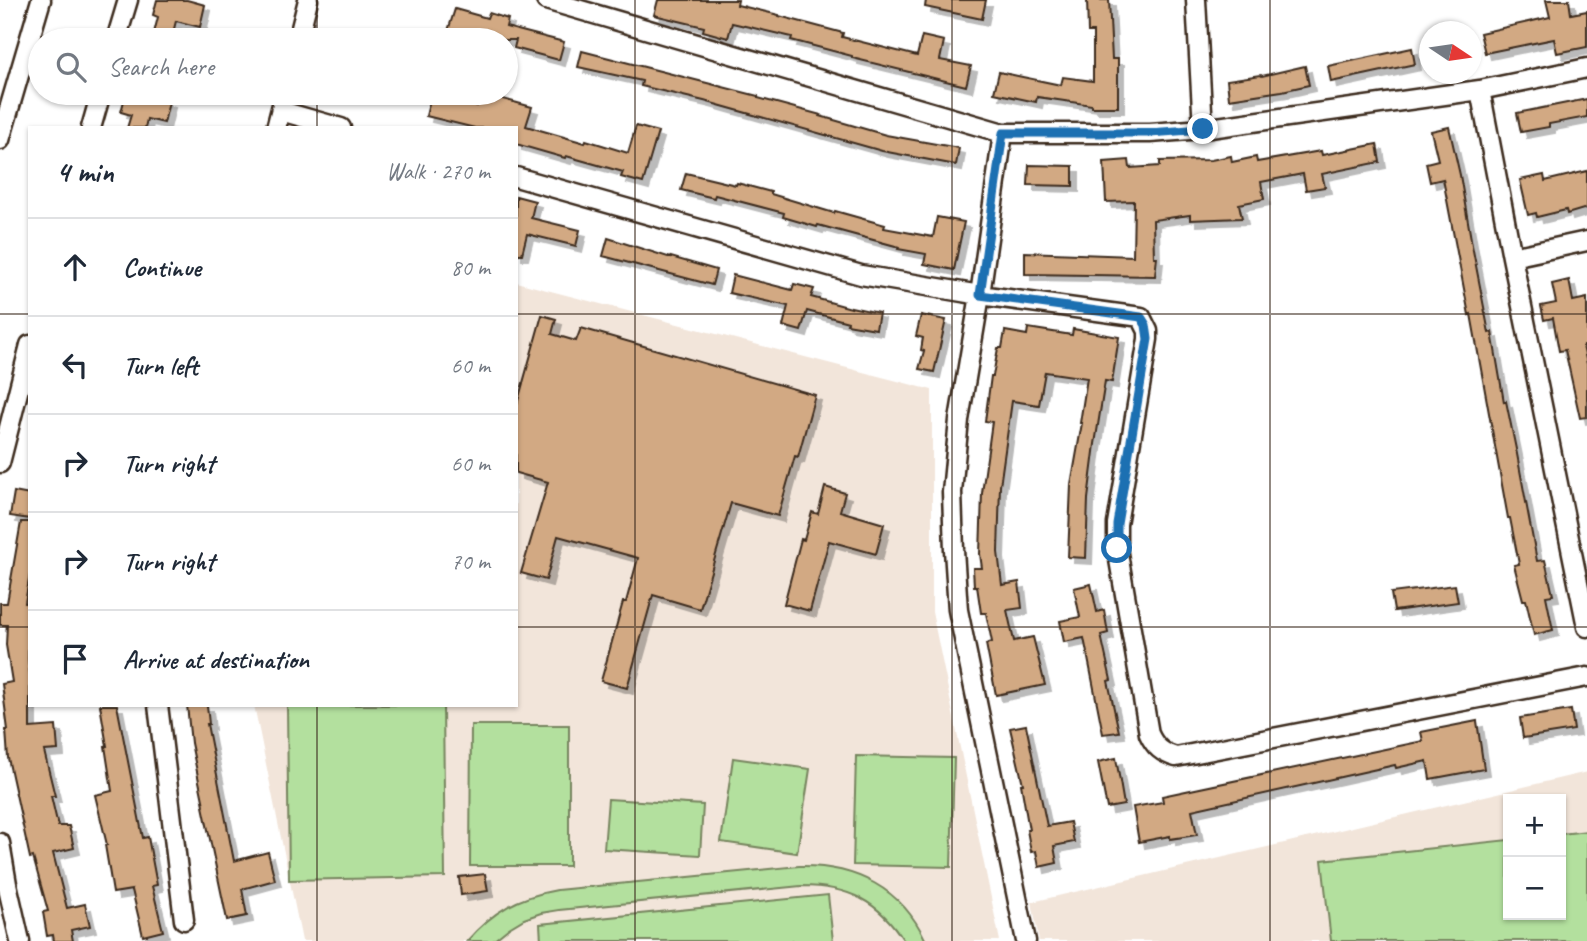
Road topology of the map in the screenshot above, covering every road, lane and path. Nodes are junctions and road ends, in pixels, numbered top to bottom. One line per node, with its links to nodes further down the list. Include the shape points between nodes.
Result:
1 (41, 0): 6 (street)
2 (128, 0): 7 (street)
3 (308, 0): 8 (street)
4 (546, 0): 17 (street)
5 (1196, 0): 16 (street)
6 (33, 28)
7 (120, 28)
8 (301, 28)
9 (28, 45): 18 (street)
10 (1587, 68): 11 (street)
11 (1480, 90): 16 (street); 21 (street)
12 (98, 105): 14 (street)
13 (278, 119): 15 (street)
14 (92, 126)
15 (327, 126)
16 (1203, 129): 17 (street)
17 (1003, 133): 22 (street)
18 (0, 141)
19 (518, 178): 22 (street, via 861,275)
20 (1587, 241): 21 (street)
21 (1512, 257): 27 (street)
22 (980, 295): 28 (street, via 1141,317 1146,325 1148,339 1117,524 1117,548 1149,734 1163,753 1176,757); 33 (street, via 952,492 954,564 958,610)
23 (28, 353): 24 (street)
24 (12, 413): 25 (street); 26 (street)
25 (28, 417)
26 (0, 463)
27 (1587, 627)
28 (1587, 677)
29 (159, 707): 31 (street)
30 (0, 843): 32 (street)
31 (184, 920)
32 (20, 941)
33 (1026, 941)

